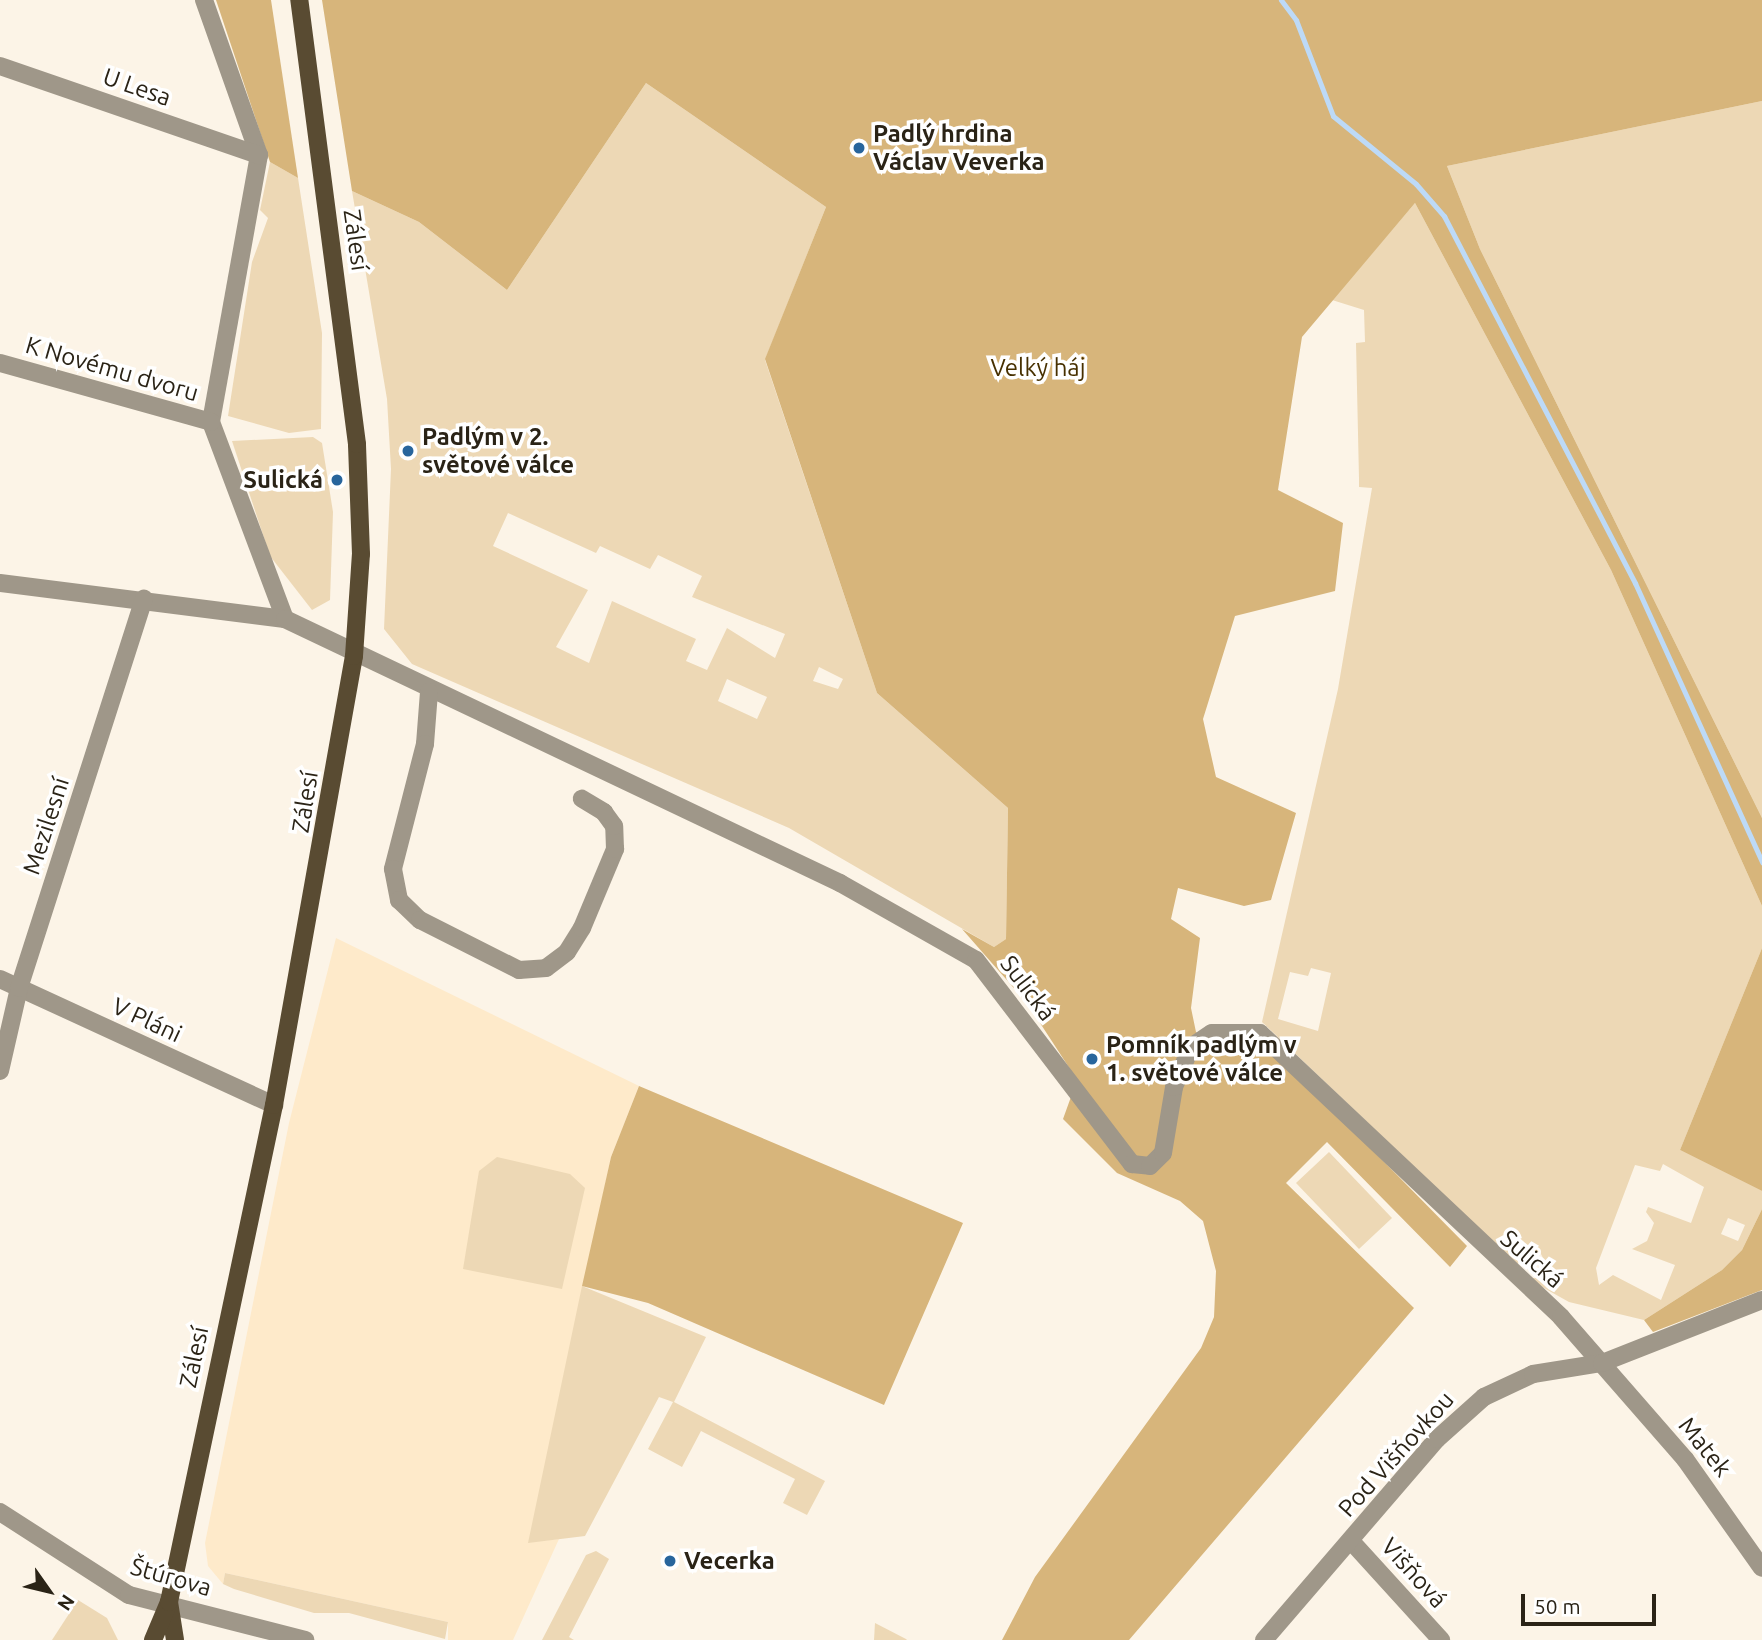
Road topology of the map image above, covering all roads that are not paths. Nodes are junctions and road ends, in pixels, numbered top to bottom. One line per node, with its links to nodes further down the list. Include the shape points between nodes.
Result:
1 (204, 0): 4 (street)
2 (299, 0): 10 (main road, Zálesí, via 357,444 361,554)
3 (0, 65): 4 (street, U Lesa)
4 (258, 155): 6 (street)
5 (0, 363): 6 (street, K Novému dvoru)
6 (211, 422): 9 (street)
7 (0, 583): 8 (street, Sulická)
8 (144, 599): 9 (street, Sulická); 14 (street, Mezilesní)
9 (285, 620): 10 (street, Sulická)
10 (354, 656): 11 (street, Sulická); 16 (main road, Zálesí)
11 (429, 692): 12 (street, via 425,744 393,869 399,900 420,920 519,970 546,968 567,953 615,849 614,826 604,812); 18 (street, Sulická, via 648,787 840,883 976,960 1132,1164 1150,1166 1163,1153 1174,1087 1191,1047 1212,1033 1259,1033 1497,1264 1561,1317)
12 (582, 799)
13 (0, 979): 14 (street, V Pláni)
14 (19, 988): 15 (street, Mezilesní); 16 (street, V Pláni)
15 (0, 1071)
16 (274, 1105): 22 (main road, Zálesí)
17 (1762, 1300): 18 (street)
18 (1602, 1363): 20 (street, Pod Višňovkou, via 1533,1374 1484,1397 1444,1432); 21 (street, Matek, via 1685,1459)
19 (0, 1512): 22 (street, Štúrova, via 129,1595)
20 (1350, 1541): 26 (street, Pod Višňovkou); 27 (street, Višňová)
21 (1762, 1568)
22 (169, 1602): 23 (main road, Zálesí); 24 (main road, Zálesí); 25 (street, Štúrova)
23 (153, 1640)
24 (174, 1640)
25 (305, 1640)
26 (1264, 1640)
27 (1441, 1640)

